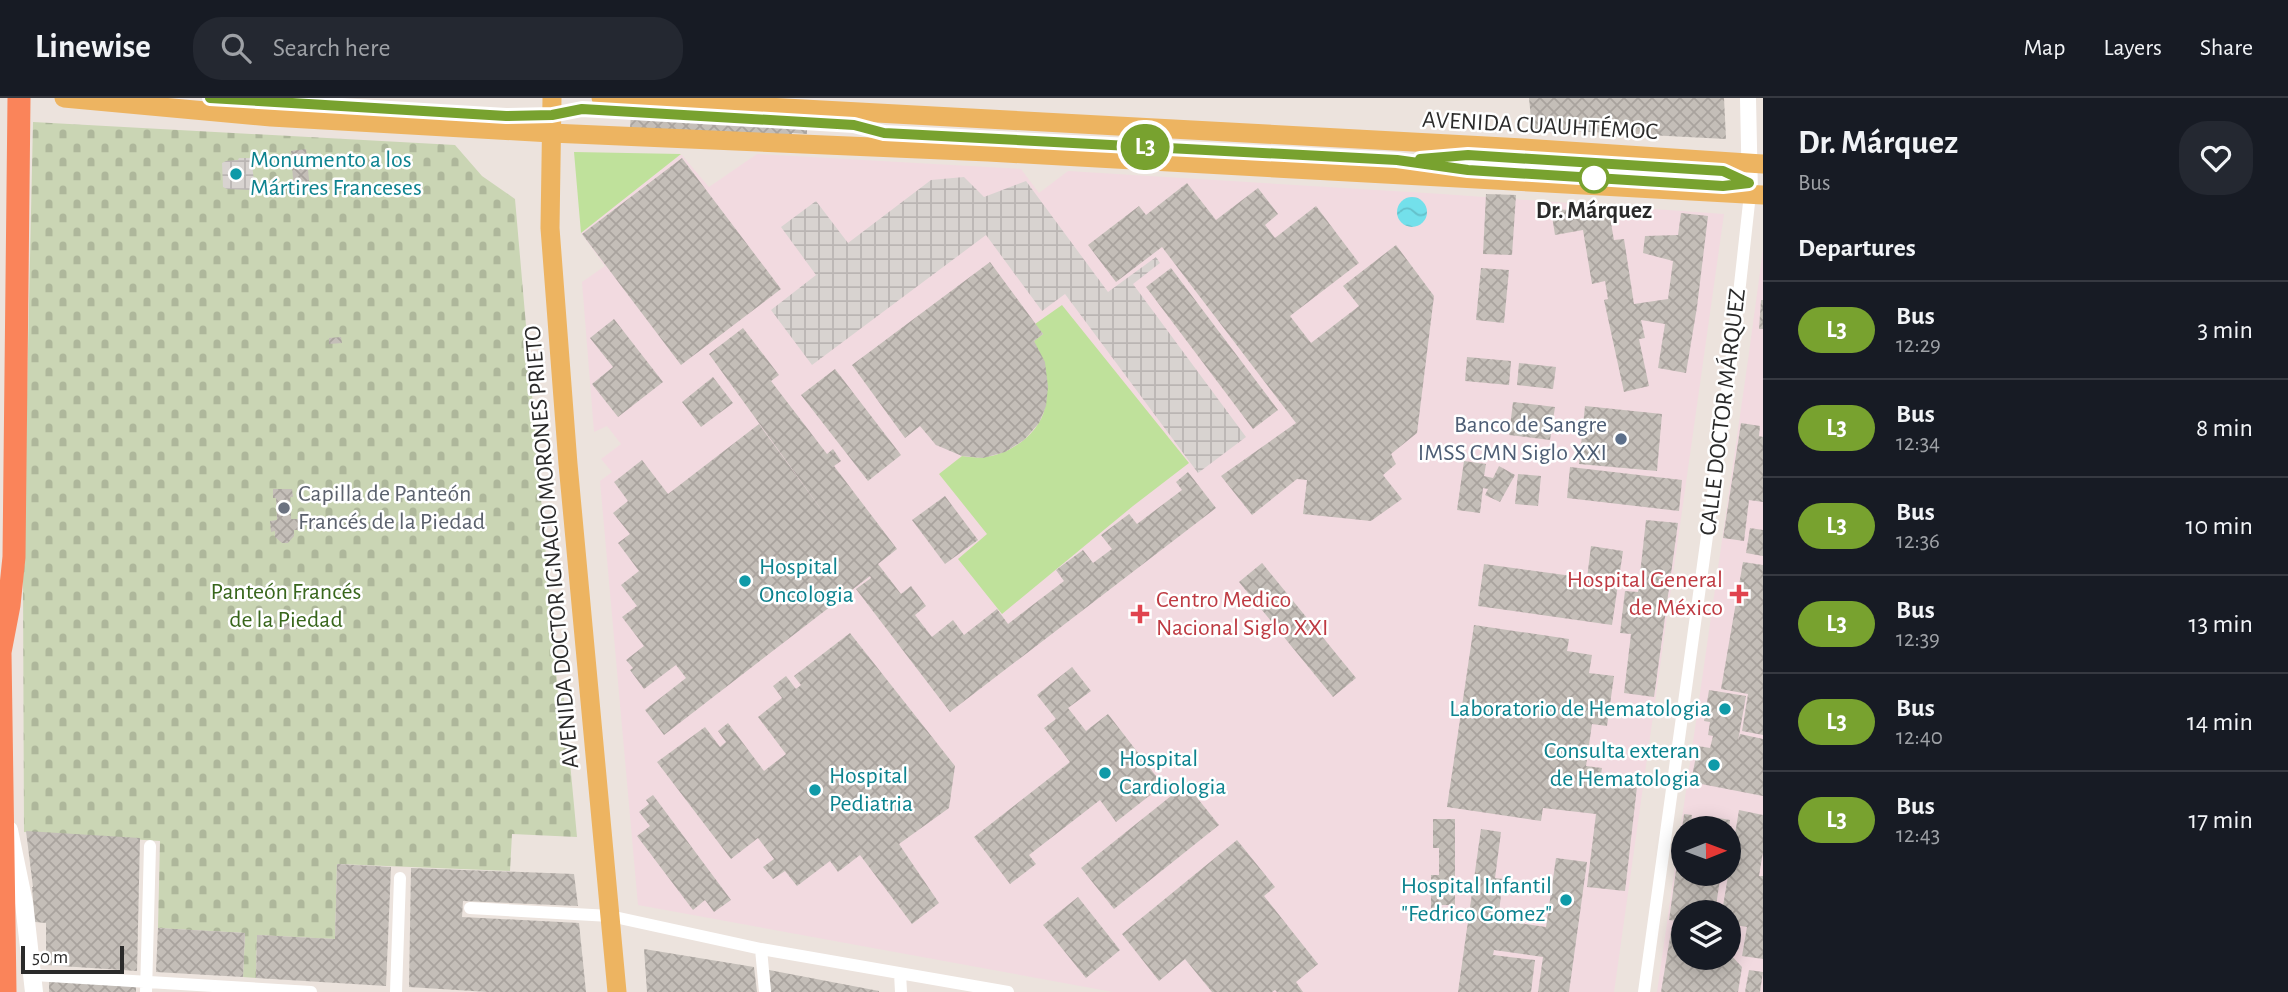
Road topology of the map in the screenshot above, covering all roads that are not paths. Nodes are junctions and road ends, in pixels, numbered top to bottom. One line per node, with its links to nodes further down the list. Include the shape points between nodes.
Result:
1 (64, 98): 8 (main road)
2 (265, 98): 8 (street)
3 (552, 98): 9 (main road, AVENIDA DOCTOR IGNACIO MORONES PRIETO)
4 (601, 98): 6 (main road, AVENIDA CUAUHTÉMOC)
5 (1748, 98): 10 (street, CALLE DOCTOR MÁRQUEZ)
6 (760, 103): 10 (main road, AVENIDA CUAUHTÉMOC)
7 (11, 105): 12 (highway, via 14,557)
8 (271, 117): 9 (main road)
9 (551, 133): 11 (main road, via 969,151); 17 (main road, AVENIDA DOCTOR IGNACIO MORONES PRIETO, via 555,298)
10 (1756, 164): 11 (street, CALLE DOCTOR MÁRQUEZ)
11 (1756, 195): 30 (street, CALLE DOCTOR MÁRQUEZ)
12 (0, 652): 13 (highway)
13 (4, 804): 20 (main road, via 23,893); 23 (highway)
14 (150, 846): 21 (street)
15 (400, 877): 25 (street)
16 (470, 908): 17 (street)
17 (610, 916): 18 (street); 26 (main road, AVENIDA DOCTOR IGNACIO MORONES PRIETO)
18 (761, 949): 19 (street); 27 (street)
19 (900, 973): 28 (street); 29 (street)
20 (34, 983): 21 (street)
21 (146, 987): 22 (street)
22 (232, 990): 24 (street)
23 (5, 992)
24 (311, 992)
25 (396, 992)
26 (617, 992)
27 (765, 992)
28 (901, 992)
29 (1008, 992)
30 (1644, 992)

